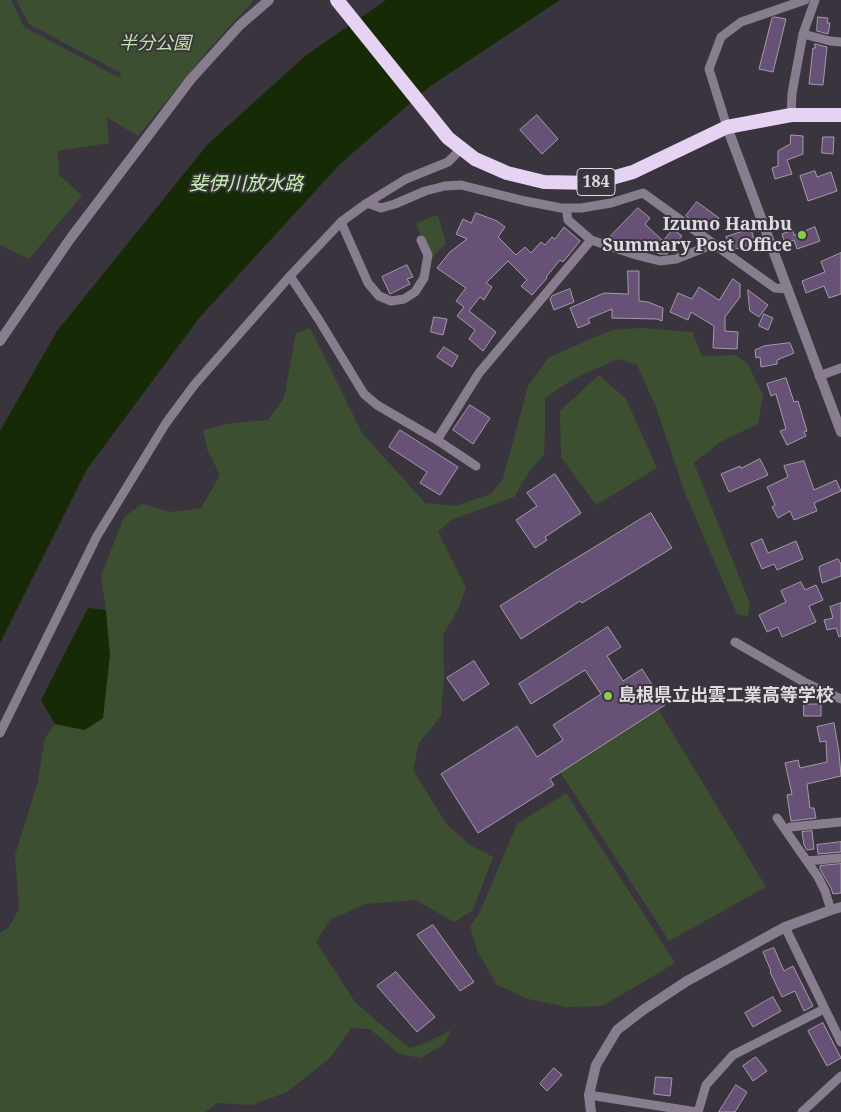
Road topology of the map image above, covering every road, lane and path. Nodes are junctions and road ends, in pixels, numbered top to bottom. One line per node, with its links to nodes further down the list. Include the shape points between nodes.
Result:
1 (269, 0): 19 (street, via 240,25 191,79 70,239)
2 (337, 0): 10 (highway, 184, via 448,138)
3 (805, 0): 9 (street, via 741,22 721,37 709,69)
4 (815, 0): 5 (street)
5 (803, 34): 6 (street); 7 (street)
6 (841, 42)
7 (791, 115): 8 (highway, 184); 9 (highway, 184)
8 (841, 115)
9 (727, 127): 10 (highway, 184, via 633,172 594,183 544,182 507,173); 18 (street)
10 (461, 149): 11 (street, via 448,162 406,179)
11 (367, 203): 12 (street, via 382,208 425,191 461,185); 13 (street)
12 (566, 208): 15 (street, via 568,220); 16 (street, via 611,203 643,193)
13 (340, 222): 14 (street, via 368,283 379,296 391,301 404,299 415,292 424,278 428,255); 17 (street)
14 (421, 240)
15 (591, 240): 16 (street, via 660,260 676,258); 23 (street, via 478,373)
16 (712, 243): 18 (street, via 776,288)
17 (290, 276): 23 (street, via 364,394); 27 (street, via 195,384 166,423 97,536)
18 (788, 289): 21 (street)
19 (0, 341)
20 (841, 368): 21 (street)
21 (819, 376): 22 (street)
22 (841, 432)
23 (437, 440): 24 (street)
24 (476, 466)
25 (735, 642): 26 (street, via 804,682)
26 (841, 699)
27 (0, 733)
28 (777, 818): 30 (street)
29 (841, 822): 30 (street)
30 (786, 830): 32 (street)
31 (841, 858): 32 (street)
32 (807, 861): 33 (street)
33 (836, 909): 34 (street)
34 (785, 927): 35 (street); 38 (street, via 687,981 617,1030 596,1065)
35 (824, 1009): 36 (street); 40 (street, via 733,1055 706,1085)
36 (841, 1042)
37 (841, 1076): 41 (street)
38 (589, 1095): 39 (street); 40 (street)
39 (591, 1112)
40 (697, 1112)
41 (802, 1112)

